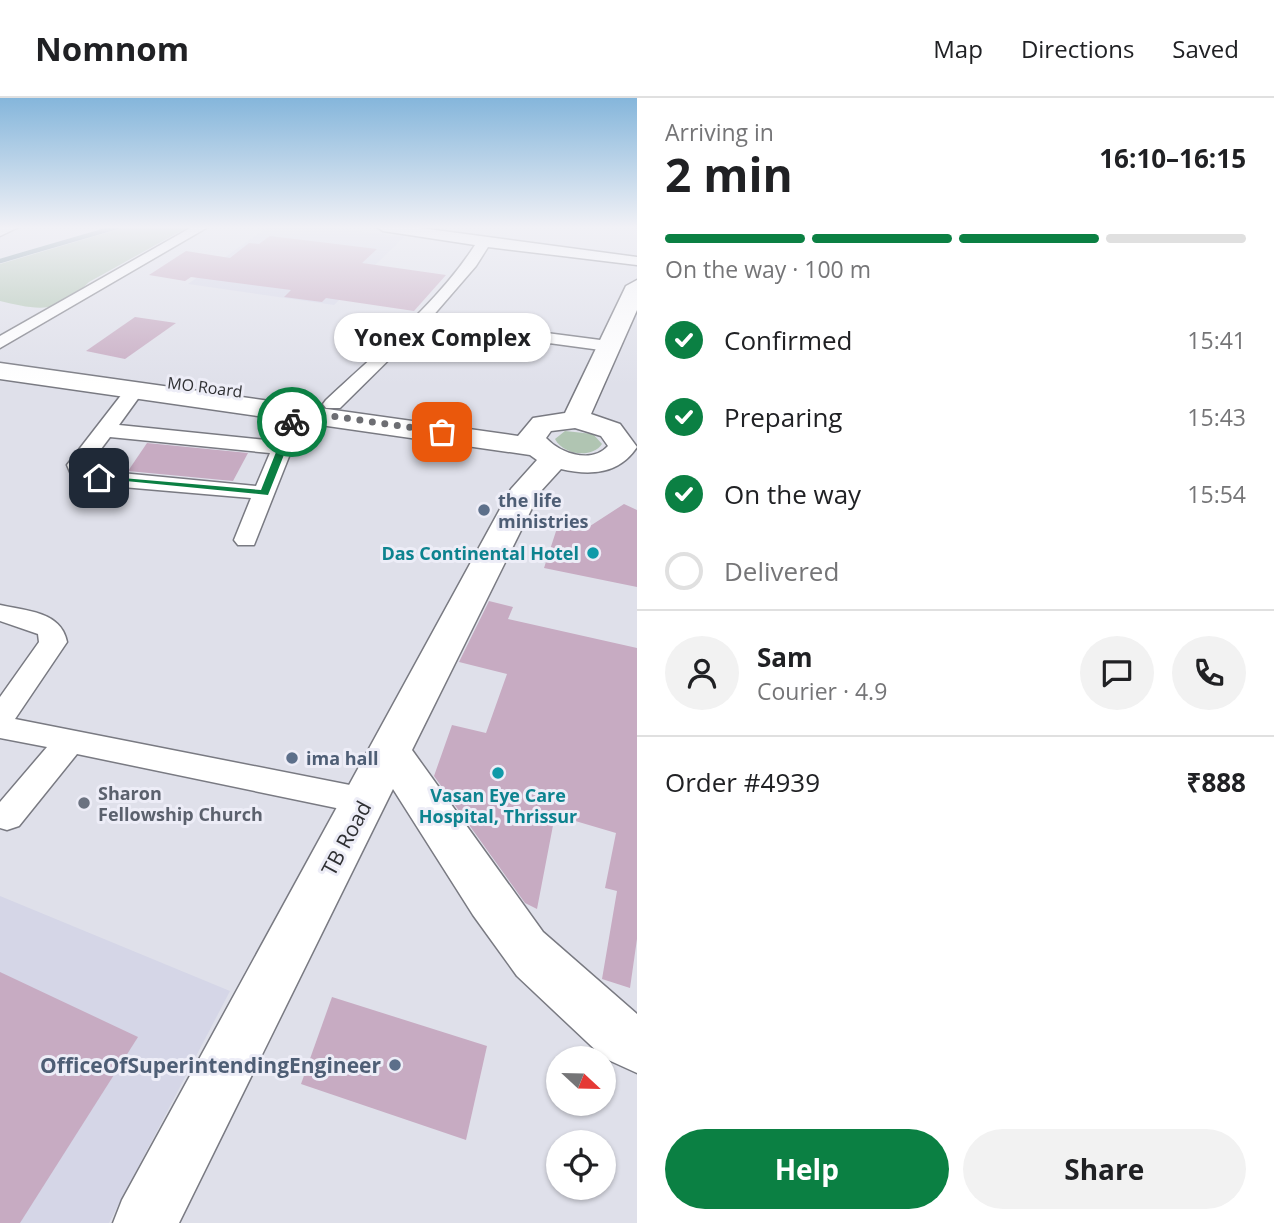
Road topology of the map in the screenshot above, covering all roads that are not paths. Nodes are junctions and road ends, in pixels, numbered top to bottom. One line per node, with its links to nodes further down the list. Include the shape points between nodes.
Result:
1 (110, 280): 6 (street)
2 (456, 280): 4 (street)
3 (637, 286): 7 (main road)
4 (419, 321): 7 (street); 11 (street)
5 (637, 335): 14 (main road, via 606,403)
6 (0, 342)
7 (608, 346): 14 (main road)
8 (0, 360): 11 (main road, MO Roard)
9 (0, 370): 10 (main road)
10 (136, 389): 12 (main road); 13 (street)
11 (333, 404): 15 (main road, MO Roard, via 471,424)
12 (297, 411): 15 (main road); 16 (street)
13 (105, 430): 16 (street); 17 (street, via 78,465 81,474)
14 (613, 435): 15 (main road, via 552,421); 15 (main road, via 612,459 600,462)
15 (542, 444): 23 (main road, TB Road, via 526,489)
16 (283, 447): 17 (street)
17 (265, 493): 18 (street)
18 (246, 540)
19 (0, 613): 20 (street, via 41,623 51,630 53,642)
20 (0, 719)
21 (0, 727): 22 (street)
22 (70, 741): 24 (street); 25 (street)
23 (391, 754): 24 (main road, TB Road); 26 (main road, via 421,790 460,856 527,950)
24 (365, 802): 27 (main road, TB Road)
25 (7, 817)
26 (637, 1046)
27 (145, 1223)

